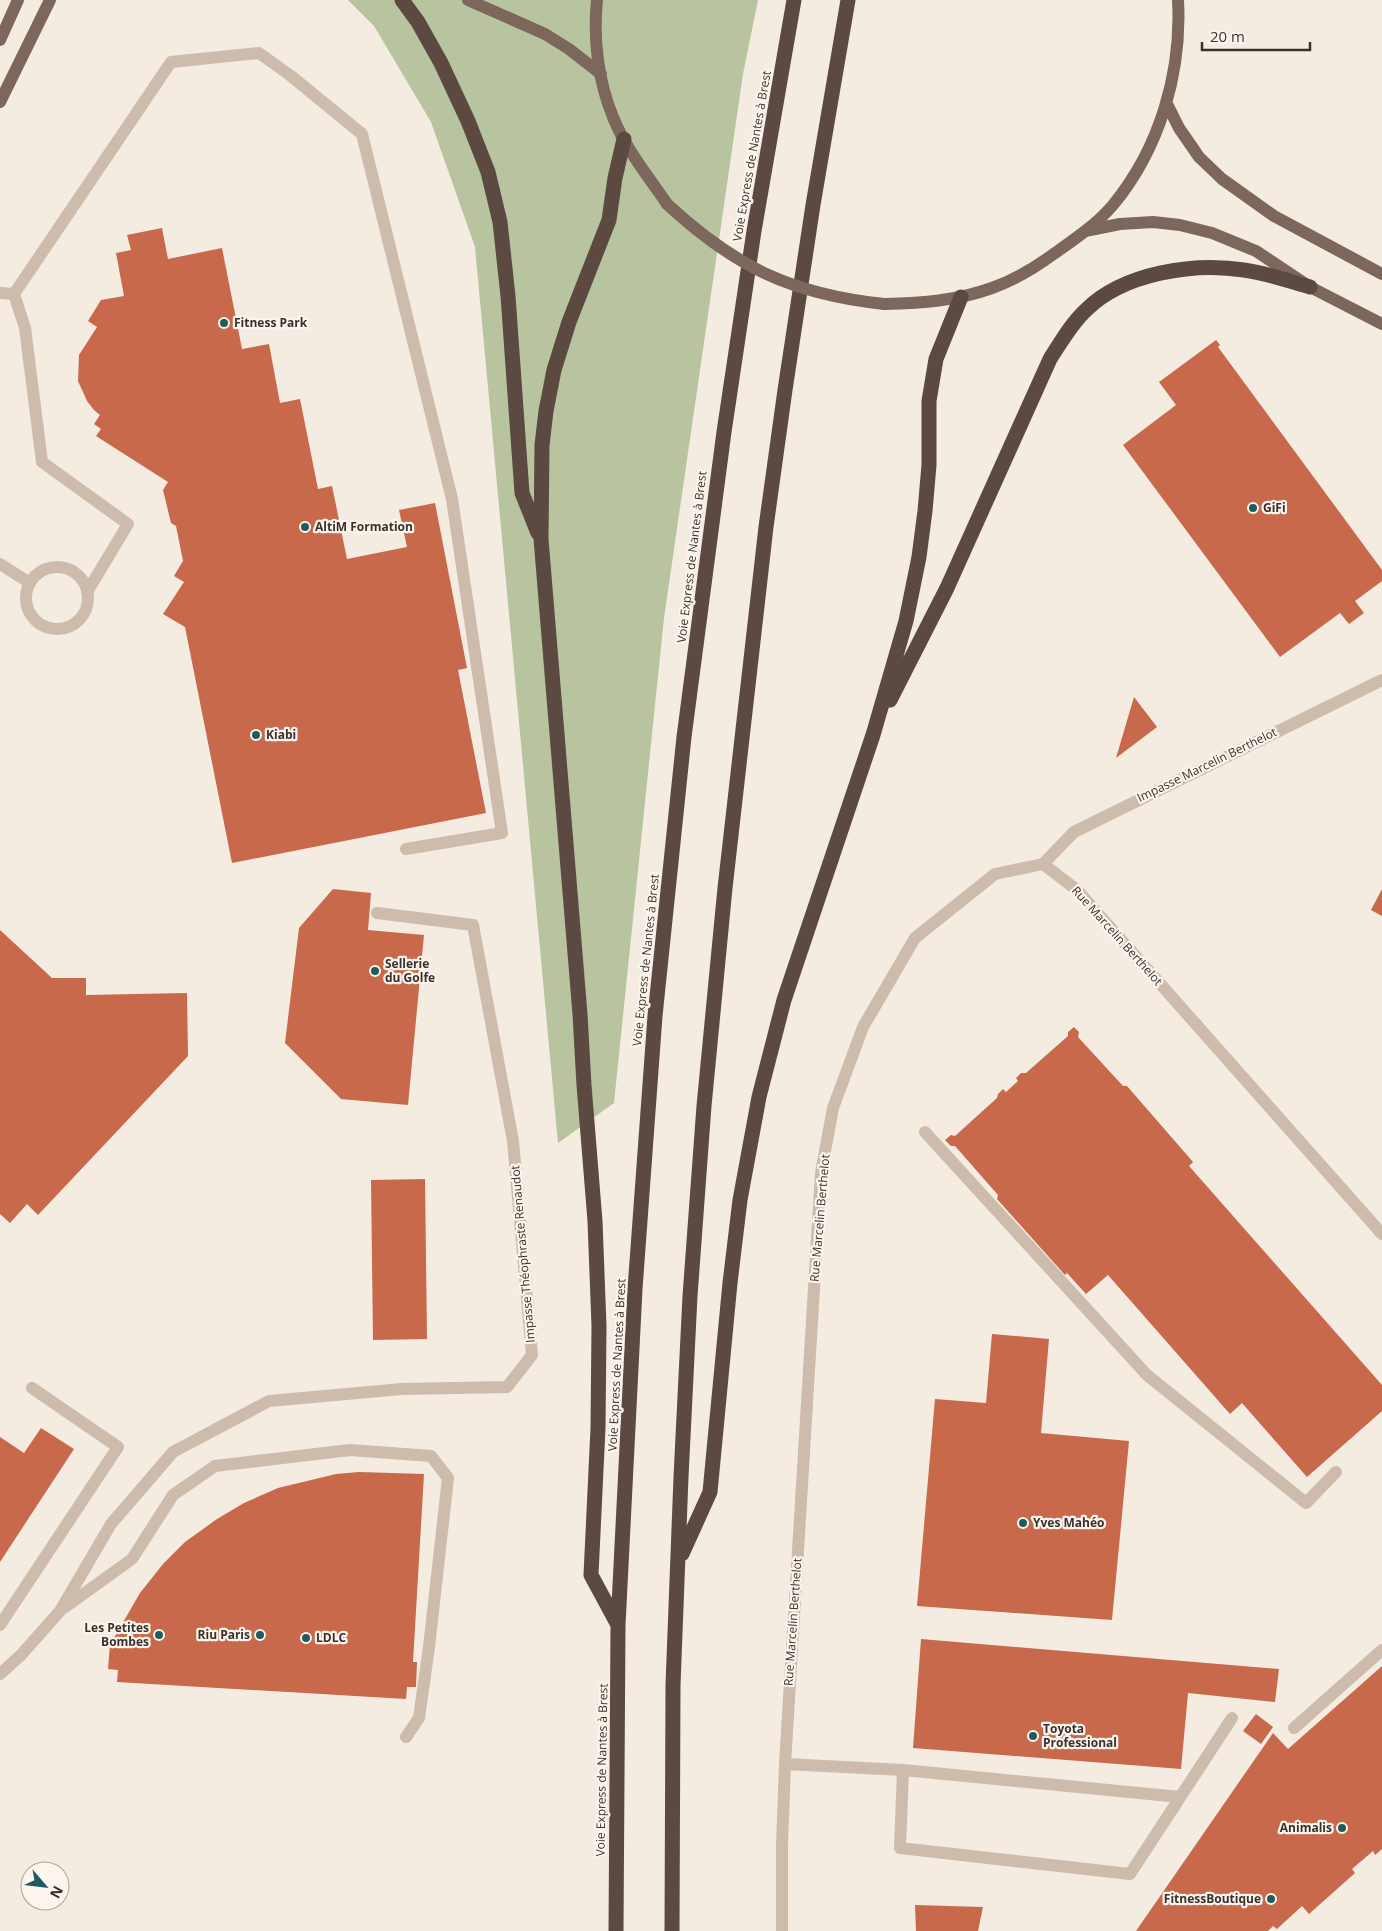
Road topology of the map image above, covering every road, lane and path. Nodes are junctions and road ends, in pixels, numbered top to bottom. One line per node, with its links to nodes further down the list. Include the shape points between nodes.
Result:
1 (18, 0): 9 (main road)
2 (50, 0): 11 (main road)
3 (402, 0): 21 (highway, via 441,64 488,172 500,222 508,296 522,493)
4 (468, 0): 10 (main road, via 546,34)
5 (597, 0): 10 (main road, via 596,34)
6 (794, 0): 37 (highway, Voie Express de Nantes à Brest, via 751,250 684,737 654,1026 635,1289)
7 (848, 0): 34 (highway, via 783,399 725,888 690,1296)
8 (1178, 0): 12 (main road, via 1180,25 1176,65)
9 (0, 40)
10 (601, 74): 13 (main road, via 613,117)
11 (0, 102)
12 (1166, 104): 14 (main road, via 1135,174 1113,205); 15 (main road, via 1199,157 1222,179 1274,216)
13 (624, 139): 19 (main road, bridge, via 667,204 719,248 778,280 820,294 884,304 935,303); 21 (highway, via 609,220 554,370 542,445)
14 (1085, 232): 16 (main road, via 1120,224 1153,222 1180,225 1212,233 1256,251); 19 (main road, via 1019,276)
15 (1382, 274)
16 (1310, 287): 20 (main road); 26 (highway, via 1244,270 1196,268 1132,282 1109,292 1086,309 1050,359 948,588)
17 (0, 293): 18 (street)
18 (14, 294): 24 (street, via 25,328 42,462 128,524); 27 (street, via 171,62 259,53 362,134 452,498 502,833)
19 (961, 297): 26 (highway, via 936,359 929,401 929,465 919,557 906,621)
20 (1382, 324)
21 (541, 539): 37 (highway, via 580,1004 595,1231 599,1326 592,1575)
22 (0, 564): 23 (street)
23 (30, 583): 24 (street, via 36,574 56,567 77,574); 24 (street, via 26,592 29,612 34,620 52,630 78,622 87,607)
24 (87, 592)
25 (1382, 680): 28 (street, Impasse Marcelin Berthelot, via 1074,832)
26 (873, 735): 34 (highway, via 784,1000 759,1097 733,1256 710,1492)
27 (406, 849)
28 (1043, 864): 31 (street, Rue Marcelin Berthelot, via 1077,890); 43 (street, Rue Marcelin Berthelot, via 995,874 915,938 863,1027 833,1108 821,1173)
29 (377, 914): 35 (street, Impasse Théophraste Renaudot, via 473,925 513,1141 532,1355 507,1387 402,1389 269,1401 173,1452 111,1524)
30 (924, 1132): 33 (street, via 1147,1375 1306,1503)
31 (1382, 1234)
32 (32, 1388): 36 (street, via 118,1447)
33 (1336, 1472)
34 (679, 1560): 47 (highway, via 673,1685)
35 (60, 1611): 39 (street, Impasse Théophraste Renaudot); 42 (street, via 132,1559 173,1495 216,1466 350,1450 431,1456 448,1478 418,1718)
36 (0, 1625)
37 (618, 1625): 46 (highway, Voie Express de Nantes à Brest)
38 (1382, 1650): 41 (street)
39 (0, 1674)
40 (1232, 1718): 45 (street)
41 (1294, 1728)
42 (406, 1737)
43 (784, 1764): 44 (street); 48 (street, Rue Marcelin Berthelot)
44 (903, 1770): 45 (street); 45 (street, via 900,1848 1130,1874)
45 (1180, 1797)
46 (616, 1931)
47 (672, 1931)
48 (782, 1931)

